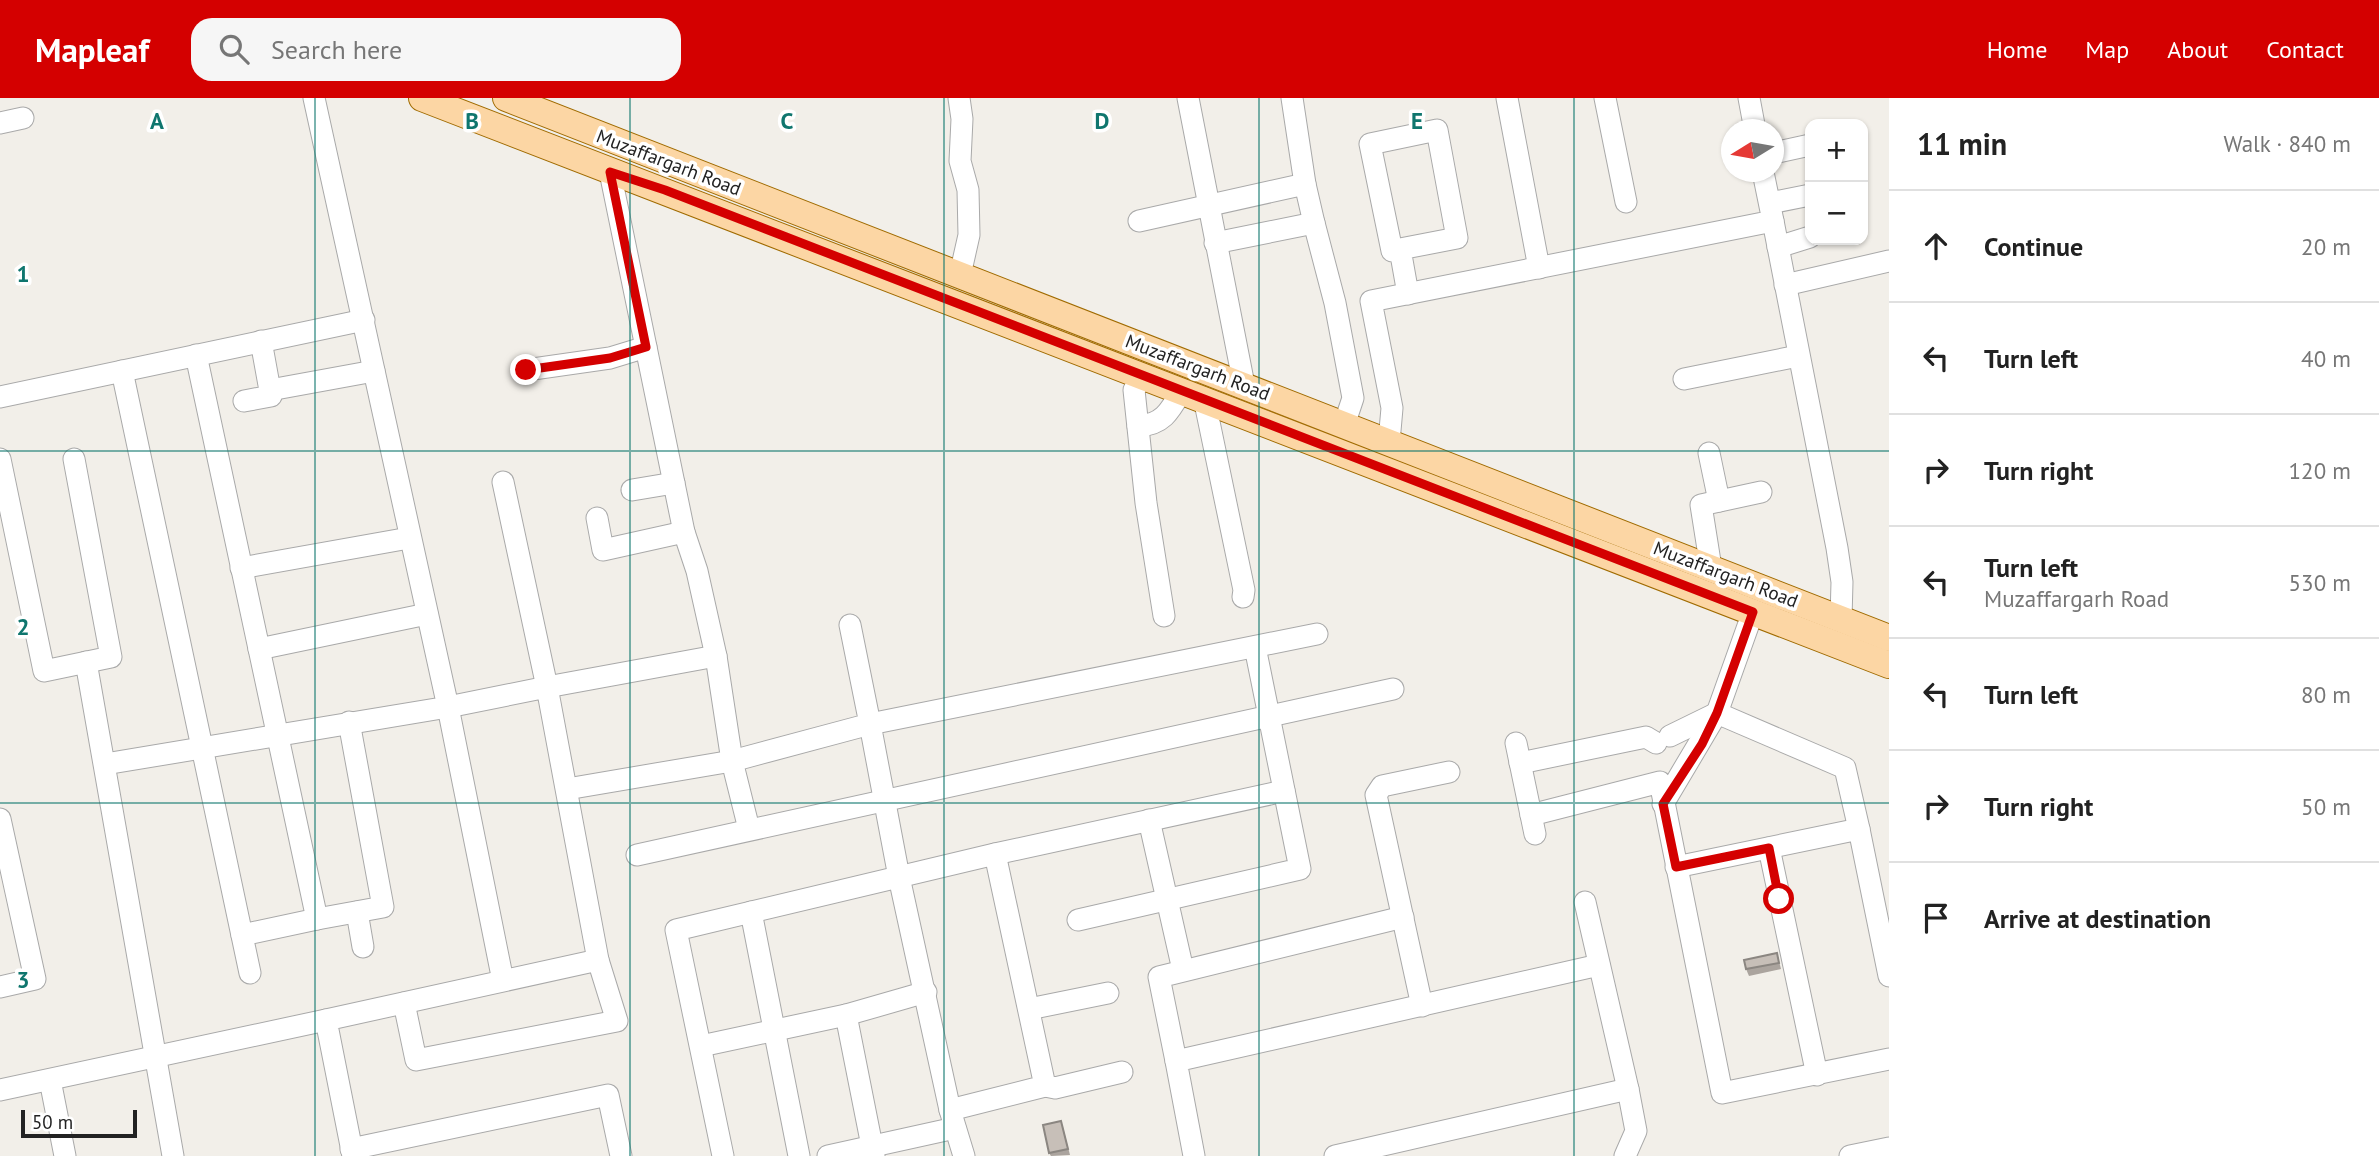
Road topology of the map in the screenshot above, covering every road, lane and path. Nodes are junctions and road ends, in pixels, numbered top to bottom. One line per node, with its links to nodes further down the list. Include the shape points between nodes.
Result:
1 (313, 98): 33 (street)
2 (422, 98): 15 (main road, Muzaffargarh Road)
3 (506, 98): 30 (main road, Muzaffargarh Road)
4 (959, 98): 30 (street, via 960,161 969,201 969,235)
5 (1188, 98): 20 (street)
6 (1292, 98): 17 (street)
7 (1507, 98): 29 (street)
8 (1605, 98): 19 (street)
9 (1749, 98): 11 (street)
10 (23, 118): 12 (street)
11 (1753, 119)
12 (0, 123)
13 (1805, 146): 14 (street)
14 (1784, 151)
15 (610, 172): 35 (street); 41 (main road, Muzaffargarh Road)
16 (1765, 182): 21 (street)
17 (1305, 184): 20 (street); 23 (street)
18 (1805, 197): 21 (street)
19 (1626, 202)
20 (1208, 208): 22 (street); 25 (street)
21 (1772, 212): 26 (street); 29 (street)
22 (1139, 221)
23 (1314, 223): 25 (street); 48 (street, via 1353,398)
24 (1805, 239): 26 (street)
25 (1215, 243): 43 (street)
26 (1778, 247): 31 (street)
27 (1400, 250): 27 (street, via 1392,251 1370,144 1437,130 1457,238); 32 (street)
28 (1889, 261): 31 (street)
29 (1539, 268): 32 (street)
30 (960, 275): 43 (main road, Muzaffargarh Road)
31 (1785, 285): 37 (street)
32 (1408, 294): 50 (street, via 1371,301 1392,408)
33 (363, 320): 34 (street); 40 (street)
34 (261, 341): 36 (street); 44 (street)
35 (646, 347): 38 (street, via 610,358); 55 (street)
36 (196, 355): 39 (street); 63 (street)
37 (1798, 356): 42 (street); 69 (street, via 1837,548)
38 (526, 370)
39 (122, 371): 46 (street); 87 (street)
40 (374, 371): 44 (street); 62 (street)
41 (1143, 375): 45 (main road, Muzaffargarh Road); 49 (street, via 1134,390)
42 (1684, 379)
43 (1244, 385): 48 (main road, Muzaffargarh Road)
44 (270, 390): 47 (street, via 271,396)
45 (1193, 394): 49 (street, via 1154,425); 65 (street); 66 (main road, Muzaffargarh Road)
46 (0, 397)
47 (244, 401)
48 (1345, 425): 50 (main road, Muzaffargarh Road)
49 (1138, 426): 68 (street)
50 (1389, 442): 64 (main road, Muzaffargarh Road)
51 (1709, 453): 58 (street)
52 (0, 459): 59 (street)
53 (74, 459): 76 (street, via 111,657)
54 (503, 482): 78 (street)
55 (674, 483): 56 (street); 61 (street)
56 (632, 490)
57 (1761, 492): 58 (street)
58 (1719, 501): 64 (street, via 1701,505)
59 (6, 517): 76 (street, via 44,671)
60 (597, 518): 61 (street, via 603,550)
61 (684, 532): 75 (street)
62 (409, 537): 63 (street); 67 (street)
63 (241, 568): 74 (street)
64 (1711, 568): 69 (main road, Muzaffargarh Road)
65 (1243, 597)
66 (1753, 612): 77 (main road, Muzaffargarh Road); 81 (street)
67 (427, 614): 74 (street); 80 (street)
68 (1164, 616)
69 (1841, 619): 72 (main road, Muzaffargarh Road)
70 (849, 625): 84 (street)
71 (1317, 634): 73 (street)
72 (1889, 638)
73 (1255, 646): 82 (street); 84 (street)
74 (259, 649): 85 (street)
75 (716, 656): 78 (street); 88 (street)
76 (86, 662): 90 (street)
77 (1889, 665)
78 (547, 687): 80 (street); 93 (street)
79 (1393, 689): 82 (street)
80 (448, 707): 83 (street); 120 (street)
81 (1717, 713): 86 (street); 89 (street); 100 (street, via 1844,768)
82 (1268, 718): 94 (street); 95 (street)
83 (349, 722): 85 (street); 108 (street, via 383,907)
84 (870, 724): 88 (street); 95 (street)
85 (278, 733): 87 (street); 111 (street)
86 (1663, 740): 89 (street, via 1683,740); 92 (street, via 1653,757); 92 (street, via 1646,737 1518,753 1533,825)
87 (202, 747): 90 (street); 113 (street)
88 (732, 761): 93 (street); 99 (street)
89 (1687, 763): 92 (street, via 1673,773); 96 (street)
90 (104, 764): 131 (street)
91 (1449, 772): 110 (street, via 1377,790)
92 (1659, 774): 96 (street)
93 (567, 789): 115 (street)
94 (1284, 791): 98 (street); 106 (street, via 1298,870)
95 (886, 799): 99 (street); 105 (street)
96 (1663, 804): 104 (street)
97 (0, 819): 121 (street, via 35,979)
98 (1149, 820): 102 (street); 106 (street)
99 (749, 829): 103 (street)
100 (1859, 829): 101 (street); 119 (street)
101 (1769, 848): 104 (street); 135 (street)
102 (995, 854): 105 (street); 126 (street)
103 (637, 855)
104 (1676, 867): 135 (street, via 1722,1093)
105 (899, 877): 109 (street); 122 (street)
106 (1167, 900): 112 (street); 117 (street)
107 (1586, 902): 116 (street)
108 (357, 912): 111 (street); 114 (street)
109 (751, 912): 129 (street); 130 (street, via 676,930)
110 (1403, 917): 117 (street); 125 (street)
111 (317, 919): 113 (street)
112 (1078, 920)
113 (242, 935): 118 (street)
114 (363, 947)
115 (597, 960): 120 (street); 124 (street, via 617,1021 416,1060)
116 (1599, 965): 125 (street); 138 (street)
117 (1183, 970): 133 (street, via 1164,974 1158,981)
118 (250, 973)
119 (1889, 976)
120 (503, 981): 124 (street)
121 (0, 987)
122 (926, 992): 127 (street); 140 (street)
123 (1108, 993): 126 (street)
124 (404, 1003): 128 (street)
125 (1422, 1006): 133 (street)
126 (1029, 1009): 137 (street)
127 (846, 1014): 129 (street); 142 (street)
128 (326, 1020): 131 (street); 143 (street)
129 (773, 1031): 130 (street); 148 (street)
130 (701, 1046): 147 (street)
131 (156, 1056): 136 (street); 145 (street)
132 (1889, 1059): 135 (street)
133 (1176, 1061): 151 (street)
134 (1122, 1072): 137 (street, via 1055,1088)
135 (1817, 1075)
136 (50, 1080): 139 (street); 144 (street)
137 (1045, 1086): 140 (street)
138 (1628, 1089): 152 (street); 153 (street, via 1636,1131)
139 (0, 1090)
140 (952, 1119): 142 (street); 150 (street)
141 (1889, 1148): 154 (street)
142 (873, 1151): 149 (street)
143 (352, 1152): 146 (street, via 608,1095)
144 (65, 1156)
145 (173, 1156)
146 (621, 1156)
147 (723, 1156)
148 (799, 1156)
149 (828, 1156)
150 (964, 1156)
151 (1194, 1156)
152 (1335, 1156)
153 (1625, 1156)
154 (1850, 1156)

